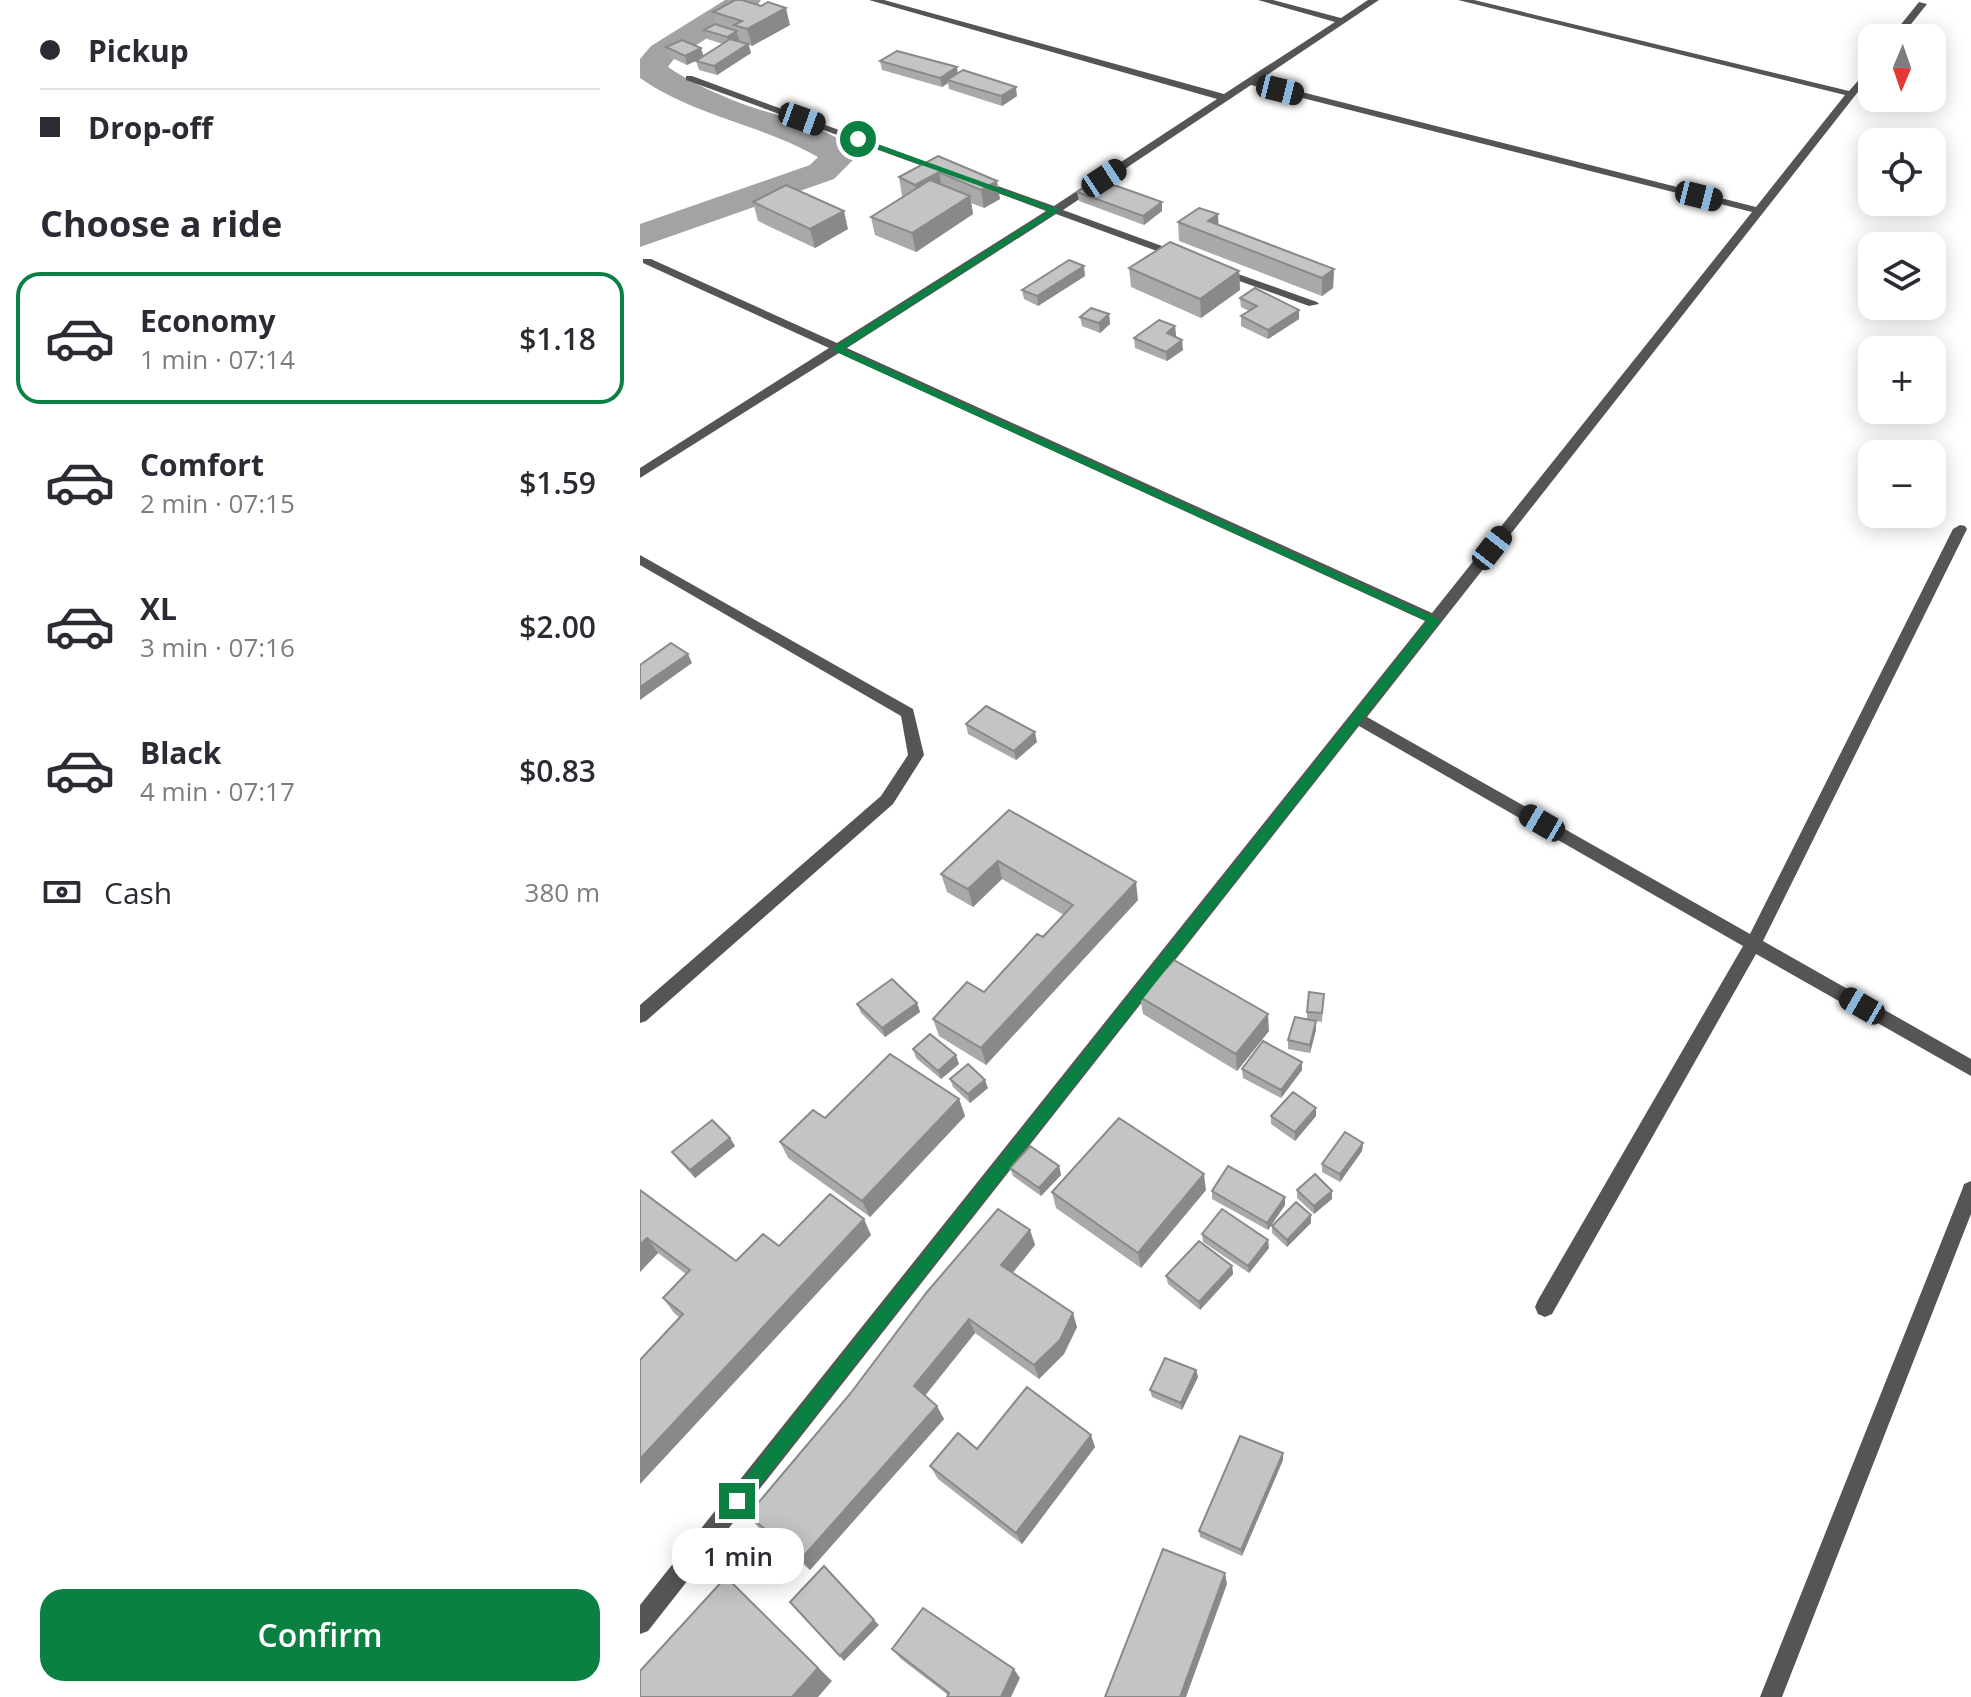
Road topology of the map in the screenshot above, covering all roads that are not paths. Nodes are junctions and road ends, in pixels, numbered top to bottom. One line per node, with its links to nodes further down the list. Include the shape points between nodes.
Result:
1 (874, 0): 12 (street)
2 (1263, 0): 6 (street)
3 (1374, 0): 6 (street)
4 (1463, 0): 11 (street)
5 (1922, 4): 7 (street)
6 (1342, 21): 9 (street)
7 (1906, 24)
8 (689, 78): 13 (street)
9 (1250, 82): 12 (street); 16 (street)
10 (1858, 85): 11 (street)
11 (1851, 94): 16 (street)
12 (1226, 98): 15 (street)
13 (953, 173)
14 (967, 179): 15 (street)
15 (1055, 210): 18 (street); 21 (street)
16 (1759, 211): 25 (street)
17 (647, 261): 21 (street)
18 (1199, 263)
19 (1213, 268): 20 (street)
20 (1313, 304)
21 (837, 349): 22 (street); 25 (street)
22 (640, 474)
23 (1960, 529): 27 (street)
24 (640, 559): 28 (street, via 908,713 916,755 887,800)
25 (1435, 620): 26 (street)
26 (1357, 718): 27 (street); 32 (street)
27 (1753, 944): 29 (street); 31 (street)
28 (640, 1016)
29 (1971, 1068)
30 (1971, 1190): 33 (street)
31 (1545, 1307)
32 (640, 1623)
33 (1771, 1697)

